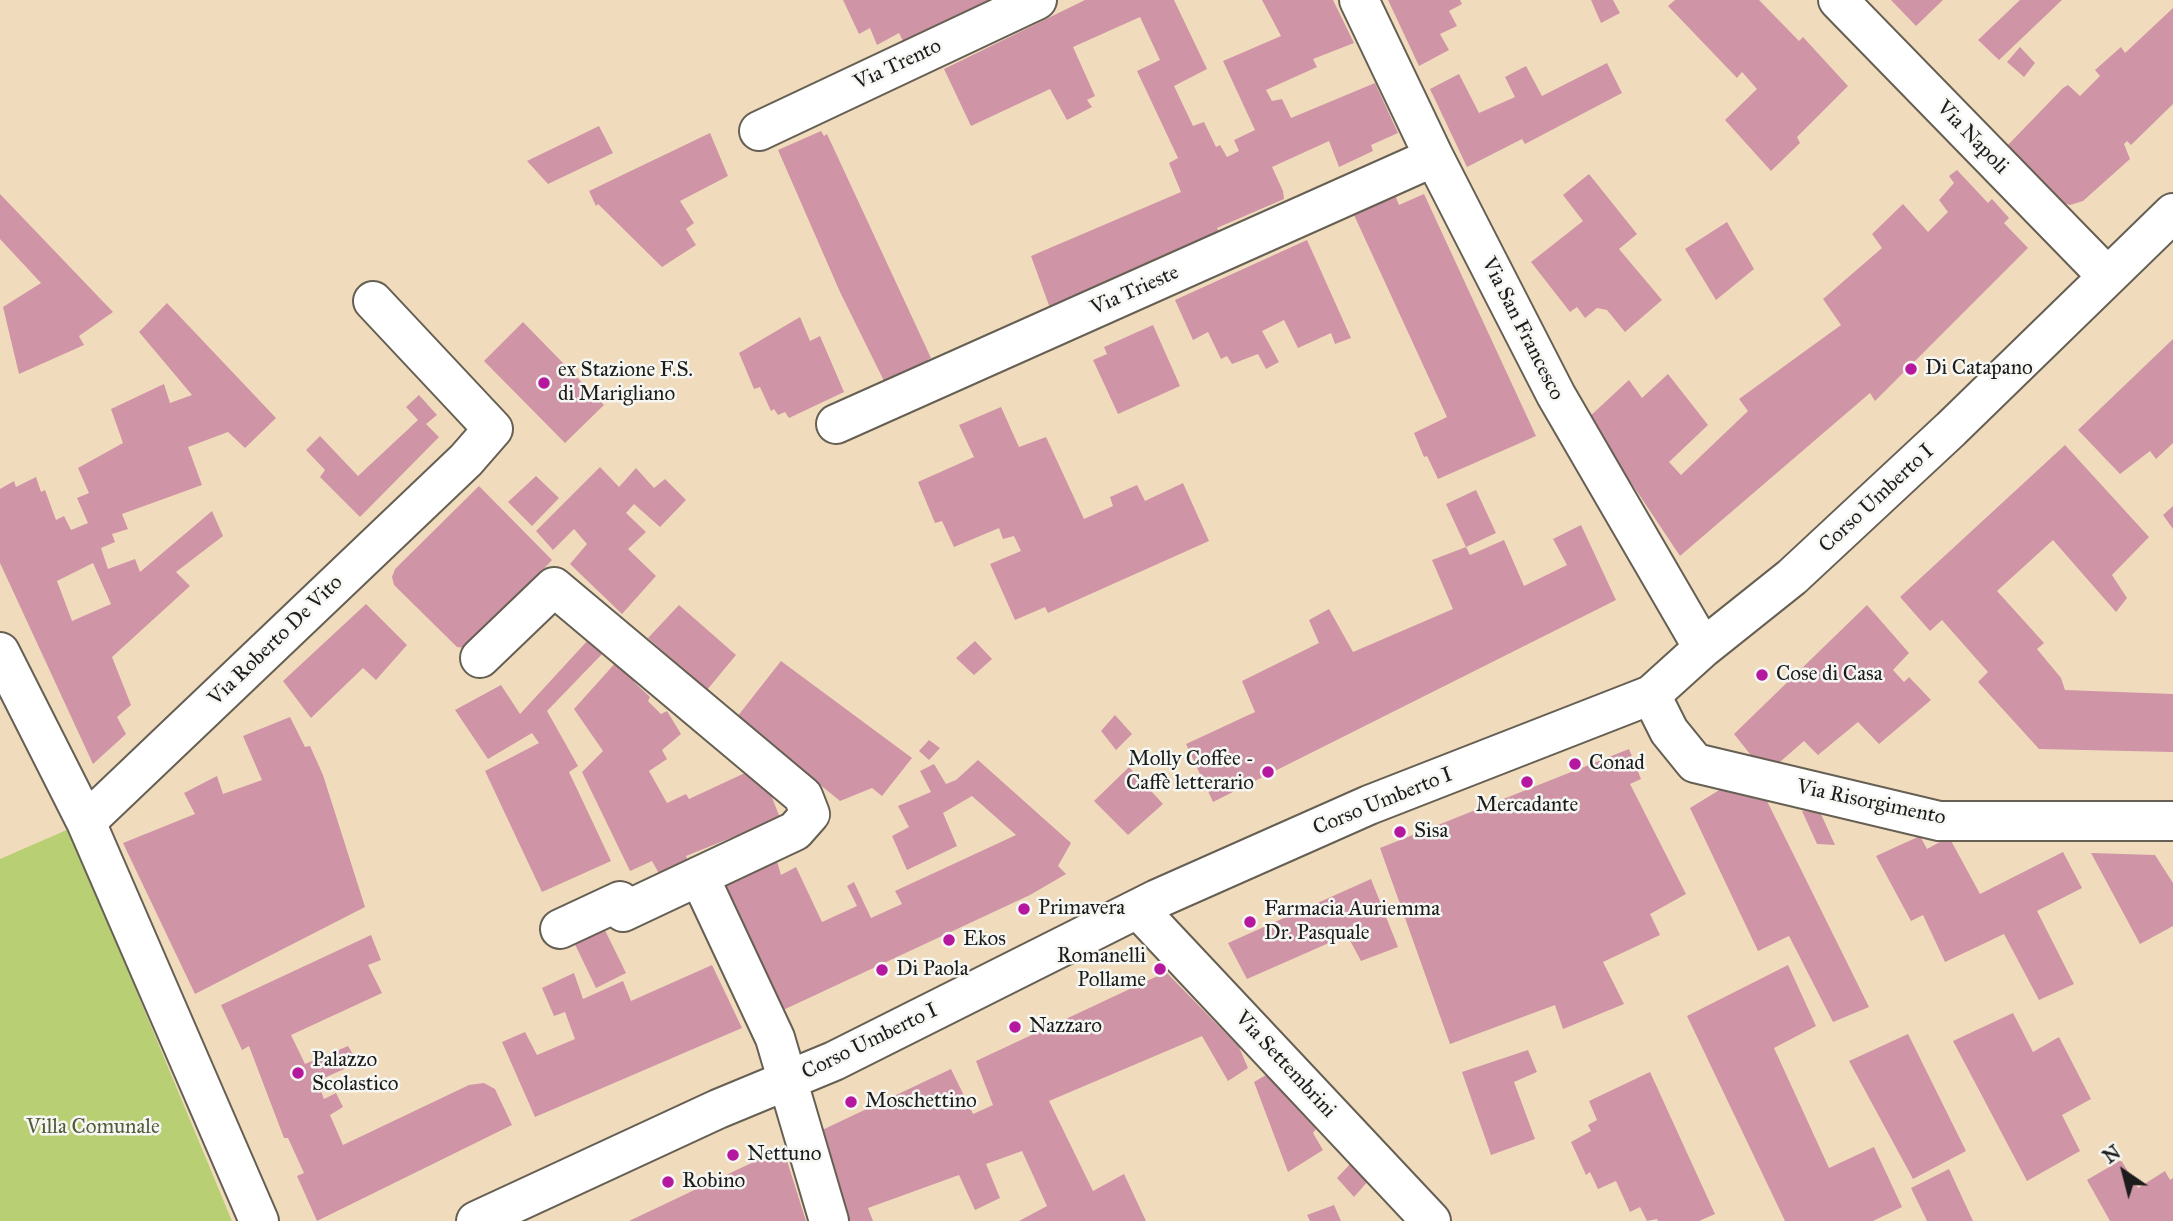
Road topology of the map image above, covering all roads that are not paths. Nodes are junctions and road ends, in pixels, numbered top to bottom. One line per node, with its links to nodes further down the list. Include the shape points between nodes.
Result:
1 (1037, 0): 4 (street, Via Trento)
2 (1359, 0): 5 (street, Via San Francesco)
3 (1838, 0): 7 (street, Via Napoli)
4 (759, 131)
5 (1434, 157): 9 (street, Via Trieste); 10 (street, Via San Francesco, via 1556,395)
6 (2173, 213): 7 (street, Corso Umberto I)
7 (2107, 276): 10 (street, Corso Umberto I, via 1792,577)
8 (373, 301): 15 (street, Via Roberto De Vito, via 494,429)
9 (836, 424)
10 (1703, 648): 13 (street, Corso Umberto I)
11 (0, 652): 15 (street)
12 (480, 658): 16 (street, via 554,587 803,796 810,814 795,831)
13 (1651, 695): 14 (street, Via Risorgimento, via 1669,731 1695,763 1706,766 1939,821); 17 (street, Corso Umberto I, via 1369,805)
14 (2173, 821)
15 (86, 822): 20 (street)
16 (699, 876): 18 (street, via 623,912 620,901); 19 (street, via 775,1038)
17 (1138, 909): 19 (street, Corso Umberto I); 23 (street, Via Settembrini)
18 (560, 929)
19 (787, 1082): 21 (street, Corso Umberto I, via 718,1109); 22 (street)
20 (258, 1221)
21 (476, 1221)
22 (829, 1221)
23 (1431, 1221)

